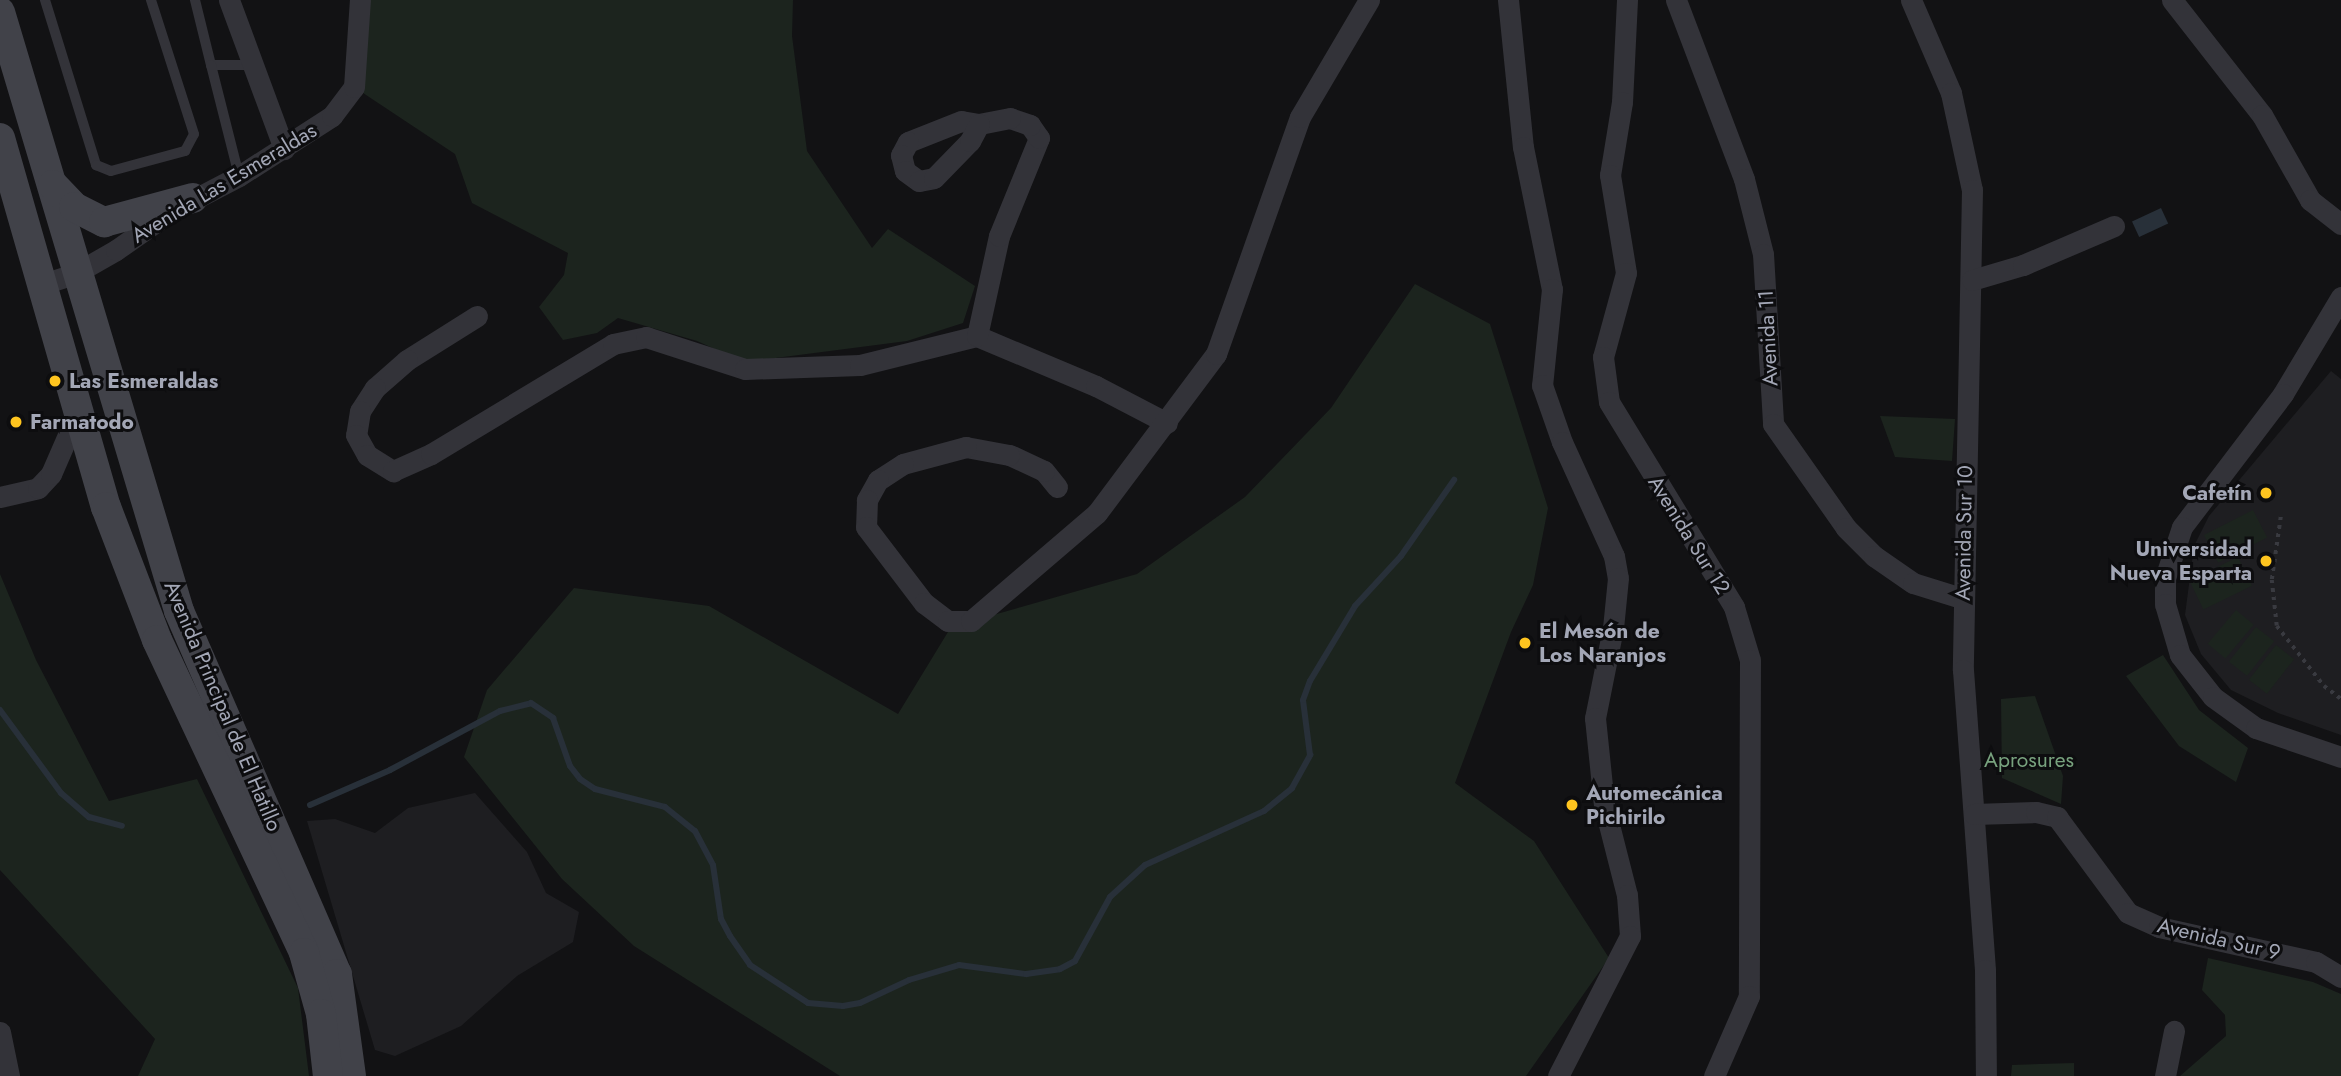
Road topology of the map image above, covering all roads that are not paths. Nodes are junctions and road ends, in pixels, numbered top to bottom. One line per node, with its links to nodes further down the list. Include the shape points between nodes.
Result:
1 (45, 0): 2 (lane, via 96,165 111,171 185,151 194,134)
2 (151, 0)
3 (195, 0): 13 (lane)
4 (229, 0): 14 (street)
5 (360, 0): 17 (street, Avenida Las Esmeraldas, via 354,87 332,116)
6 (1369, 0): 30 (street, via 1300,117 1216,354)
7 (1508, 0): 42 (street, via 1523,148 1552,289 1542,385 1562,442 1614,556 1618,578 1595,718 1604,805 1627,895 1630,936)
8 (1627, 0): 43 (street, Avenida Sur 12, via 1622,102 1610,176 1626,273 1603,357 1609,402 1734,607 1750,660 1749,996)
9 (1676, 0): 33 (street, Avenida 11, via 1744,179 1763,254 1773,424 1846,528 1874,556 1913,583)
10 (1911, 0): 24 (street, Avenida Sur 10, via 1954,105 1972,190)
11 (2172, 0): 21 (street, via 2262,115 2310,200)
12 (0, 12): 19 (main road, Avenida Principal de El Hatillo)
13 (211, 65): 14 (lane); 18 (lane)
14 (250, 65): 17 (street)
15 (979, 124): 28 (street, via 1010,118 1030,125 1039,138 999,236)
16 (0, 138): 25 (main road, Avenida Principal de El Hatillo)
17 (284, 149): 18 (street, Avenida Las Esmeraldas)
18 (239, 176): 20 (street, Avenida Las Esmeraldas)
19 (51, 183): 20 (main road, via 74,207 104,222); 23 (main road, Avenida Principal de El Hatillo)
20 (193, 198): 23 (street, Avenida Las Esmeraldas)
21 (2341, 224)
22 (2114, 226): 24 (street, via 2023,265)
23 (76, 272): 25 (street, Avenida Las Esmeraldas); 41 (main road, Avenida Principal de El Hatillo, via 179,611 337,974)
24 (1972, 280): 33 (street, Avenida Sur 10)
25 (43, 284): 29 (main road, Avenida Principal de El Hatillo)
26 (2341, 297): 34 (street, via 2283,394 2182,527 2165,578 2171,631 2180,655 2213,697 2256,728)
27 (477, 316): 28 (street, via 407,360 375,387 360,411 356,435 367,455 393,471 431,454 613,344 646,337 745,369 860,365)
28 (977, 336): 30 (street, via 1096,386)
29 (78, 412): 32 (street, via 51,474 38,488); 40 (main road, Avenida Principal de El Hatillo, via 106,507 157,640 304,953 321,1014)
30 (1167, 423): 31 (street, via 1097,513 971,621 948,621 924,603 866,527 867,500 878,480 903,464 966,447 1009,455 1044,471)
31 (1057, 487)
32 (0, 497)
33 (1964, 598): 35 (street, Avenida Sur 10, via 1963,670)
34 (2341, 757)
35 (1974, 814): 36 (street, Avenida Sur 9, via 2036,812 2057,817 2128,913 2158,927 2316,962); 44 (street, Avenida Sur 10, via 1986,970)
36 (2341, 977)
37 (2174, 1031): 45 (street)
38 (0, 1032): 39 (street)
39 (9, 1076)
40 (328, 1076)
41 (351, 1076)
42 (1558, 1076)
43 (1714, 1076)
44 (1986, 1076)
45 (2165, 1076)

